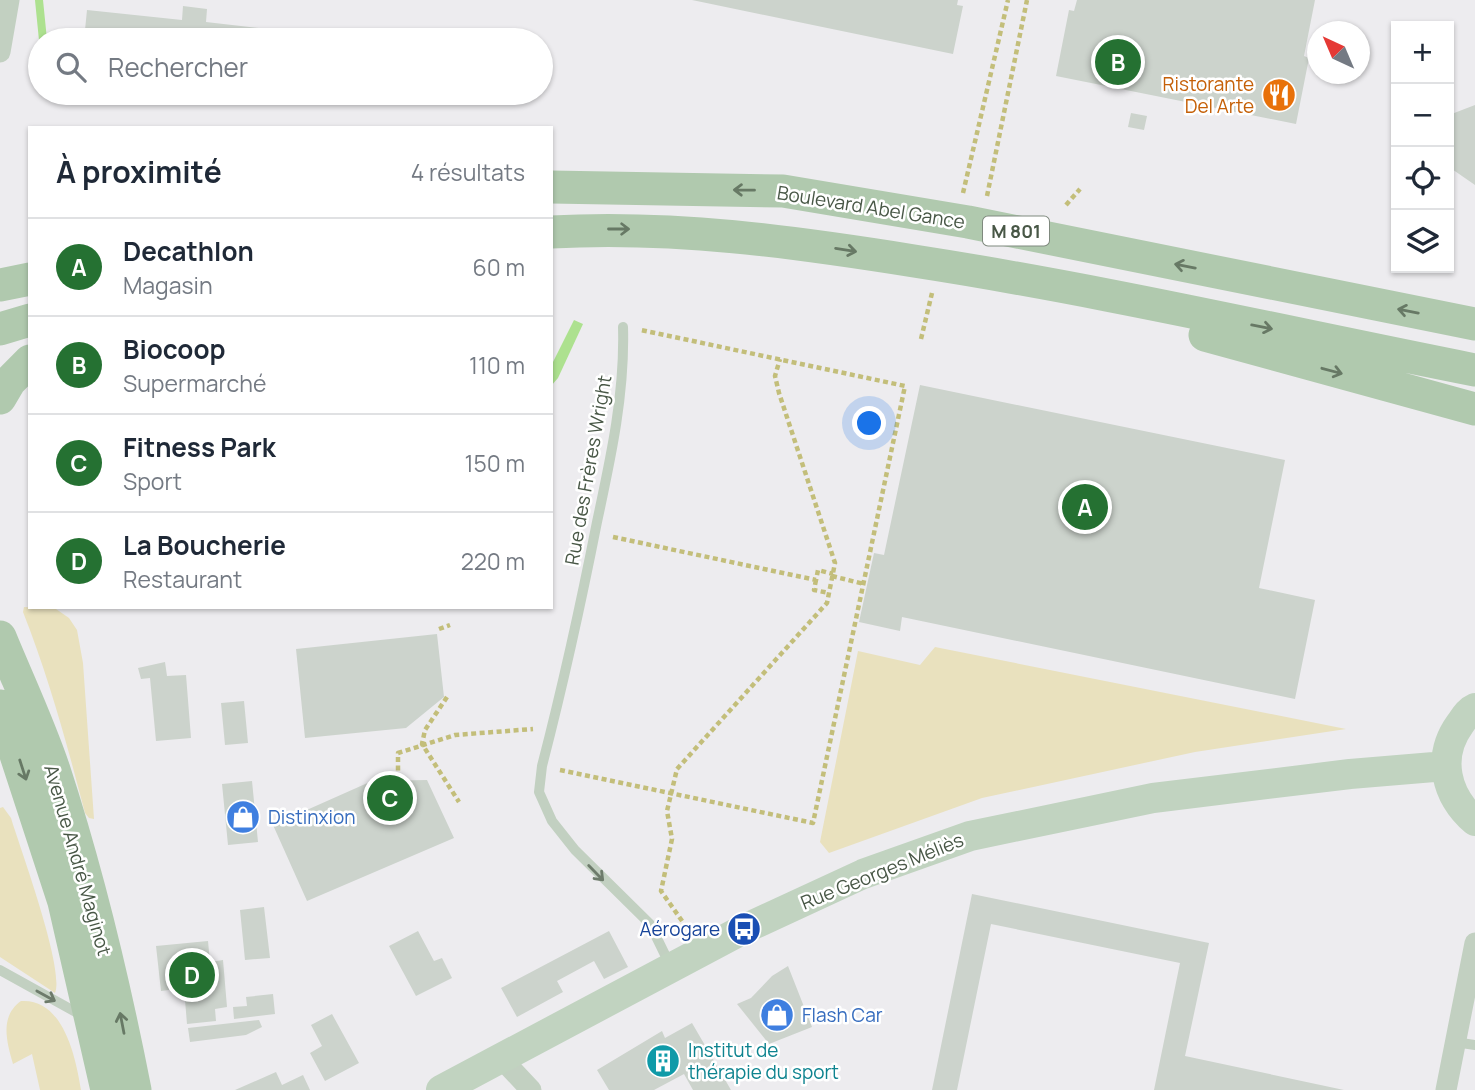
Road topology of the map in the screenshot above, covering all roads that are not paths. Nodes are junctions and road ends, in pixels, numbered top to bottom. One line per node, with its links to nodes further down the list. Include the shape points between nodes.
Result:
1 (9, 0): 2 (street)
2 (0, 52)
3 (553, 187): 9 (main road, Boulevard Abel Gance / M 801, one-way to 3, via 968,222 783,191)
4 (553, 232): 6 (main road, M 801, one-way to 6, via 621,228 793,242)
5 (28, 279): 7 (main road)
6 (1032, 281): 13 (main road, M 801, one-way to 13); 15 (main road, one-way to 15, via 1253,350)
7 (0, 285)
8 (28, 321): 11 (main road)
9 (1475, 324)
10 (623, 327): 22 (lane, Rue des Frères Wright, one-way to 22, via 617,423 539,792 552,821 575,850 650,924)
11 (0, 330)
12 (28, 363): 14 (main road)
13 (1475, 370)
14 (0, 398)
15 (1475, 409)
16 (0, 637): 28 (main road, Avenue André Maginot, one-way to 16, via 75,839 53,767)
17 (0, 706): 24 (main road, Avenue André Maginot, one-way to 24, via 43,833)
18 (1475, 708): 19 (street, via 1452,736)
19 (1446, 765): 20 (street, via 1450,789); 22 (street, Rue Georges Méliès, via 1153,798 970,836 863,874)
20 (1475, 821)
21 (1475, 943): 25 (street)
22 (671, 969): 26 (street, Rue Georges Méliès)
23 (0, 970): 24 (lane, one-way to 24)
24 (93, 1021): 27 (main road, Avenue André Maginot)
25 (1465, 1044): 31 (street)
26 (501, 1058): 29 (street, Rue Georges Méliès); 30 (street)
27 (107, 1090)
28 (135, 1090)
29 (441, 1090)
30 (531, 1090)
31 (1446, 1090)

